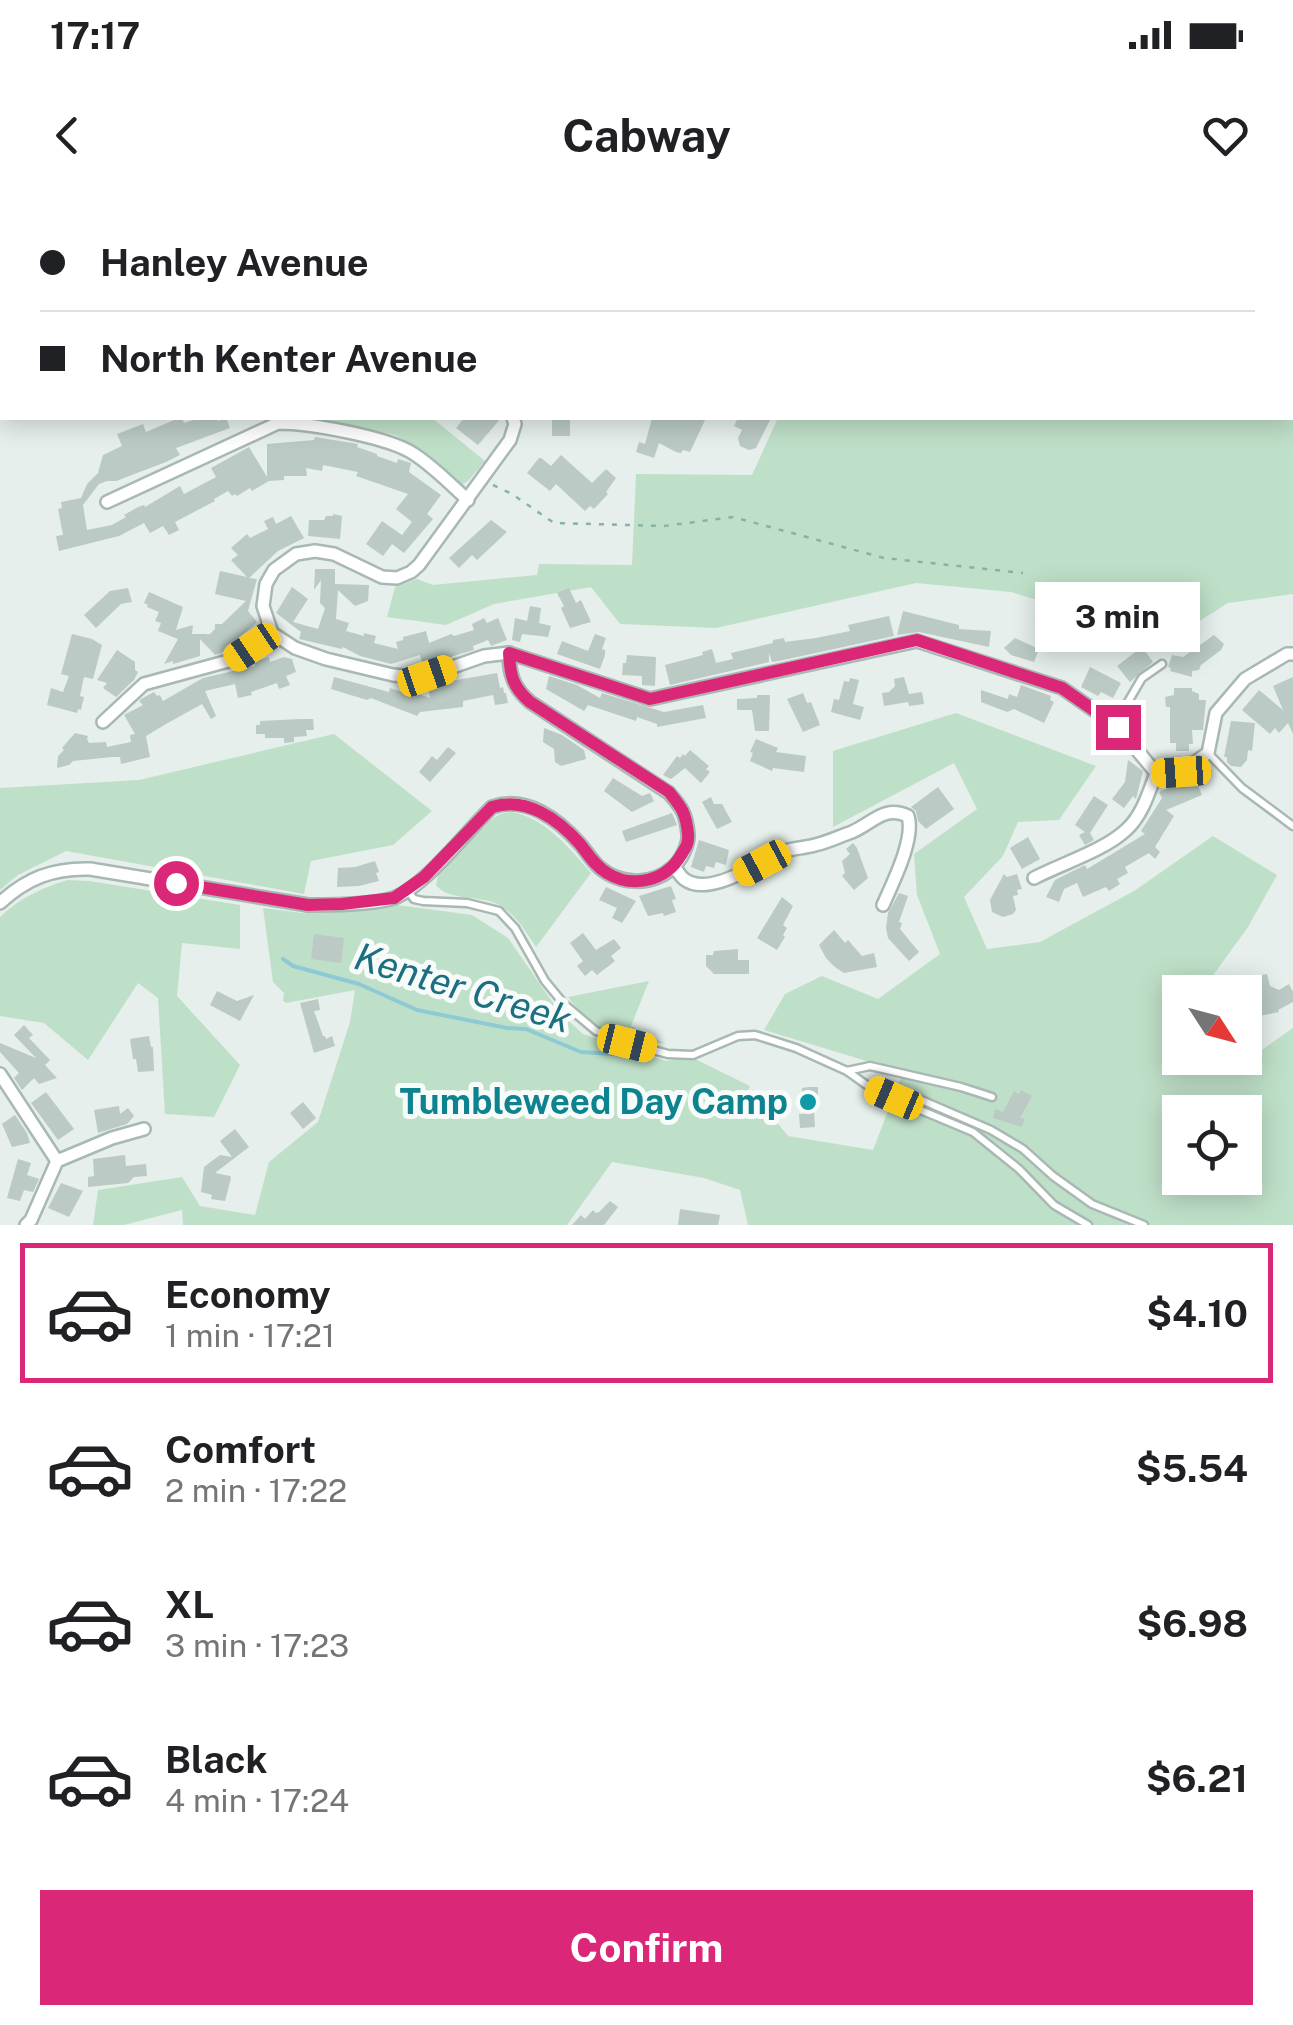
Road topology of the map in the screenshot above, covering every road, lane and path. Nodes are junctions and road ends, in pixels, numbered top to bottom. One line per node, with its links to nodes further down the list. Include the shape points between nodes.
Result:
1 (513, 420): 2 (street, via 510,440)
2 (482, 480): 3 (street); 5 (path, via 554,523 664,526 733,517 884,558)
3 (468, 500): 4 (street, via 398,445 278,423); 6 (street, via 419,565 397,578 334,554 296,554 266,584 263,606)
4 (107, 502)
5 (1023, 573)
6 (272, 633): 7 (street, via 326,659 413,678); 10 (street, via 232,660 144,684)
7 (509, 653): 11 (street, via 650,699 917,640 1062,688); 15 (street, via 518,691 530,702 669,792 685,812 689,841)
8 (1293, 654): 12 (street, via 1245,679 1216,714)
9 (1162, 664): 11 (lane, via 1142,678)
10 (104, 722)
11 (1114, 724): 13 (street)
12 (1208, 753): 13 (street, via 1181,772); 14 (lane)
13 (1156, 773): 16 (street, via 1128,829)
14 (1293, 826)
15 (674, 867): 17 (street, via 650,880 621,879 597,865 550,818 504,803); 19 (street, via 698,885 720,881 897,811 908,816 910,826)
16 (1034, 878)
17 (406, 890): 18 (street, via 394,898 308,905 69,869 38,876); 20 (lane, via 414,899 498,911 564,1004 615,1039 680,1056 755,1035)
18 (0, 903)
19 (883, 904)
20 (847, 1071): 22 (lane, via 870,1066); 25 (lane)
21 (0, 1074): 27 (street)
22 (934, 1082): 23 (lane); 24 (lane)
23 (992, 1098)
24 (918, 1099): 25 (lane); 30 (lane, via 992,1130 1092,1204)
25 (912, 1106): 29 (lane, via 973,1132 1054,1205)
26 (144, 1129): 27 (street)
27 (57, 1161): 28 (street)
28 (26, 1225)
29 (1088, 1225)
30 (1144, 1225)

